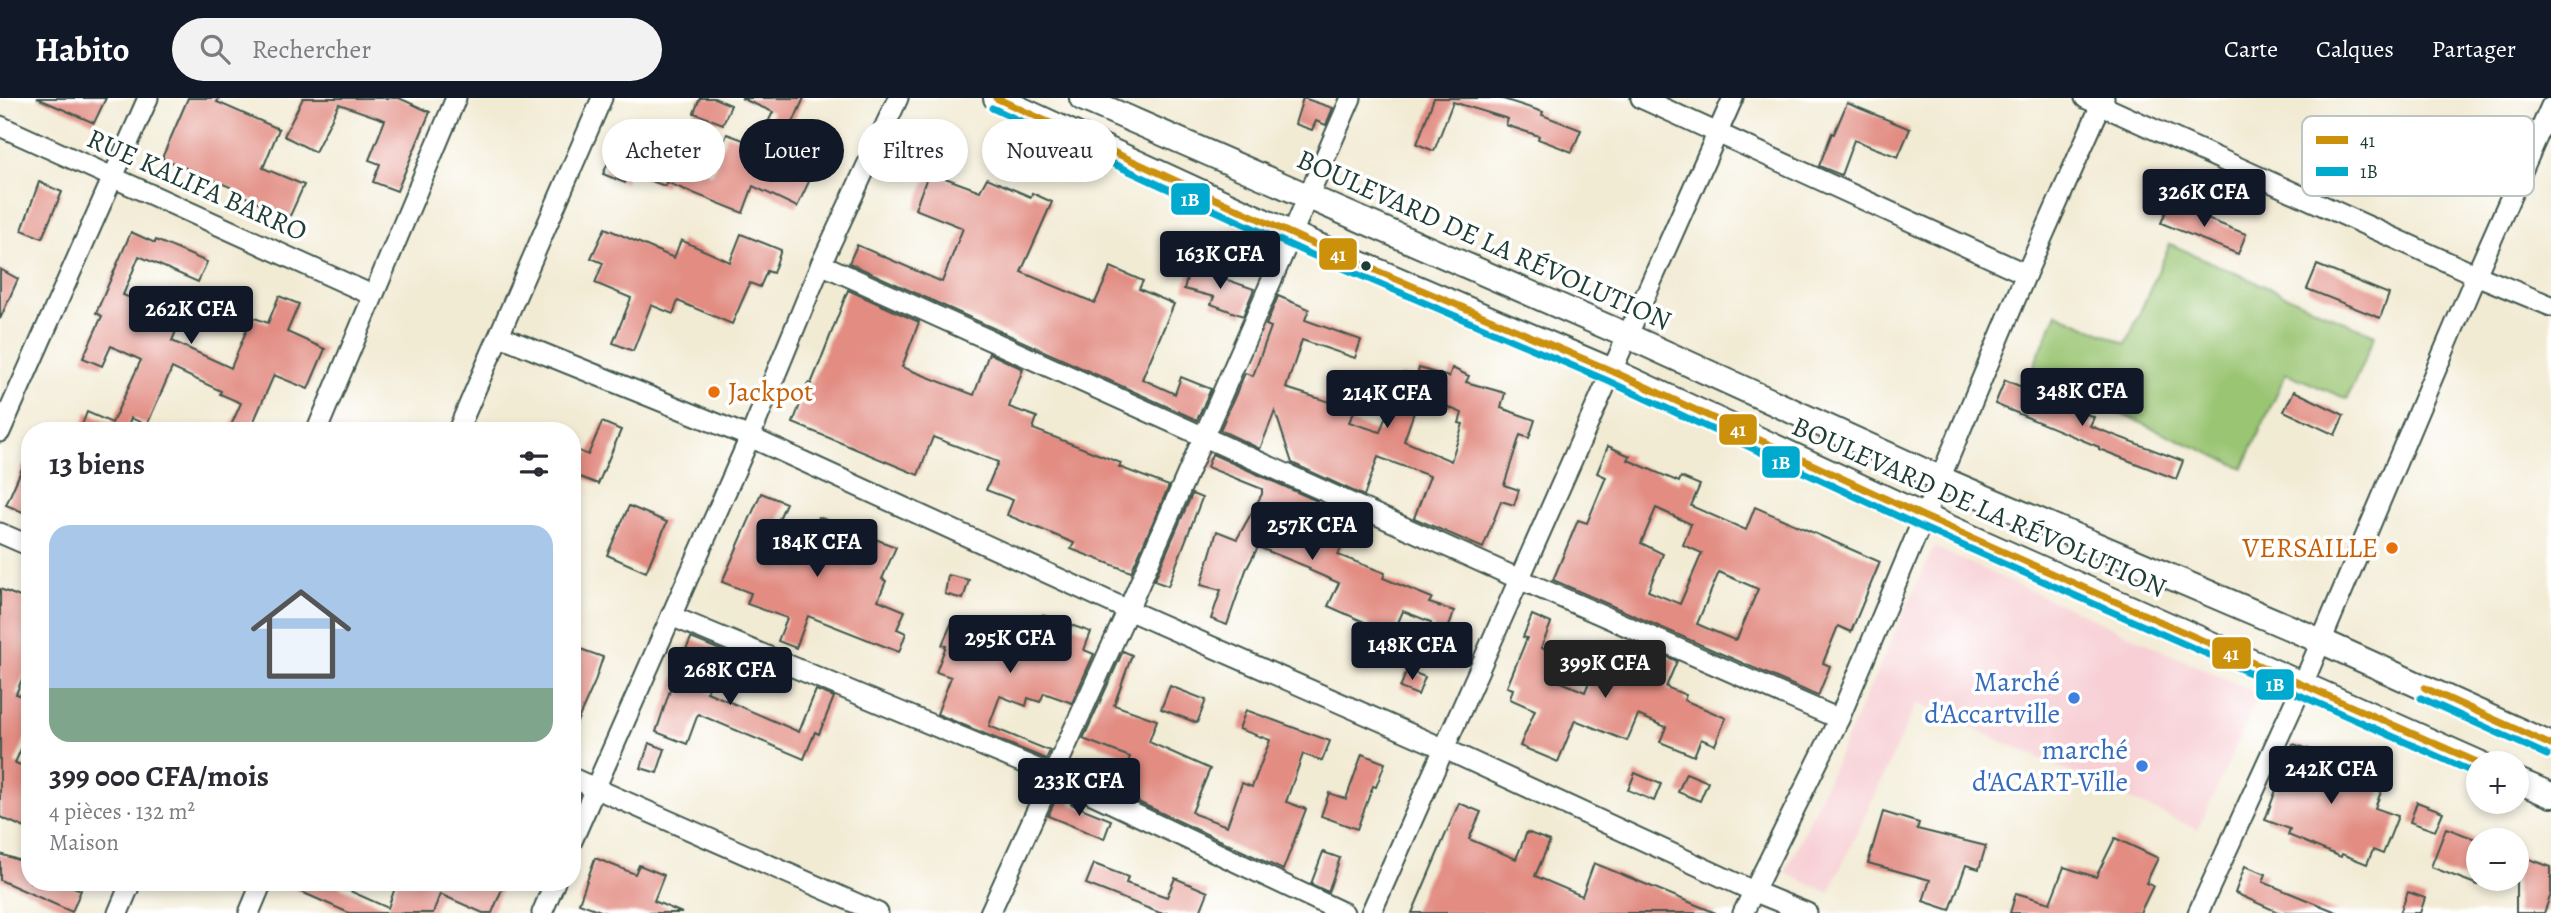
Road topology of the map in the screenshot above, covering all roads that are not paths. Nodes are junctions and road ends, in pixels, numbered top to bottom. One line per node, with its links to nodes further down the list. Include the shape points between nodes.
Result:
1 (148, 98): 15 (street)
2 (456, 98): 24 (street)
3 (602, 98): 26 (street)
4 (898, 98): 21 (street)
5 (996, 98): 20 (main road, BOULEVARD DE LA RÉVOLUTION)
6 (1083, 98): 16 (main road, BOULEVARD DE LA RÉVOLUTION)
7 (1352, 98): 16 (street)
8 (1641, 98): 13 (street)
9 (1733, 98): 13 (street)
10 (2097, 100): 17 (street); 22 (street)
11 (2551, 106): 14 (street)
12 (0, 126): 15 (street, RUE KALIFA BARRO)
13 (1717, 132): 22 (street); 27 (street)
14 (2534, 144)
15 (113, 177): 24 (street, RUE KALIFA BARRO); 31 (street)
16 (1309, 195): 20 (street); 27 (main road, BOULEVARD DE LA RÉVOLUTION)
17 (2302, 195)
18 (2305, 196): 23 (street)
19 (2511, 196): 23 (street)
20 (1292, 234): 28 (main road, BOULEVARD DE LA RÉVOLUTION); 33 (street)
21 (821, 264): 32 (street); 33 (street)
22 (2026, 274): 34 (street)
23 (2476, 275): 25 (street); 41 (street)
24 (372, 295): 29 (street)
25 (2551, 306)
26 (500, 336): 30 (street); 32 (street)
27 (1628, 336): 28 (street); 34 (main road, BOULEVARD DE LA RÉVOLUTION)
28 (1612, 371): 35 (main road, BOULEVARD DE LA RÉVOLUTION); 38 (street)
29 (320, 422)
30 (462, 422)
31 (0, 432)
32 (750, 437): 39 (street); 40 (street)
33 (1204, 437): 38 (street); 39 (street)
34 (1939, 478): 35 (street); 41 (main road, BOULEVARD DE LA RÉVOLUTION)
35 (1925, 517): 42 (main road, BOULEVARD DE LA RÉVOLUTION); 43 (street)
36 (0, 533): 37 (street)
37 (21, 542)
38 (1519, 579): 43 (street); 45 (street)
39 (1128, 610): 45 (street); 47 (street)
40 (671, 616): 47 (street); 50 (street)
41 (2321, 641): 42 (street); 44 (main road, BOULEVARD DE LA RÉVOLUTION)
42 (2303, 684): 46 (main road, BOULEVARD DE LA RÉVOLUTION); 66 (street)
43 (1839, 719): 56 (street)
44 (2551, 745)
45 (1445, 749): 56 (street); 63 (street)
46 (2466, 757)
47 (1052, 775): 61 (street); 62 (street)
48 (581, 782): 50 (street)
49 (2529, 786): 51 (main road)
50 (595, 788): 52 (street); 60 (street)
51 (2551, 795)
52 (581, 820)
53 (127, 891): 57 (street)
54 (258, 891): 58 (street)
55 (551, 891): 59 (street)
56 (1753, 891): 64 (street); 65 (street)
57 (118, 913)
58 (249, 913)
59 (542, 913)
60 (878, 913)
61 (990, 913)
62 (1344, 913)
63 (1371, 913)
64 (1743, 913)
65 (1807, 913)
66 (2198, 913)

